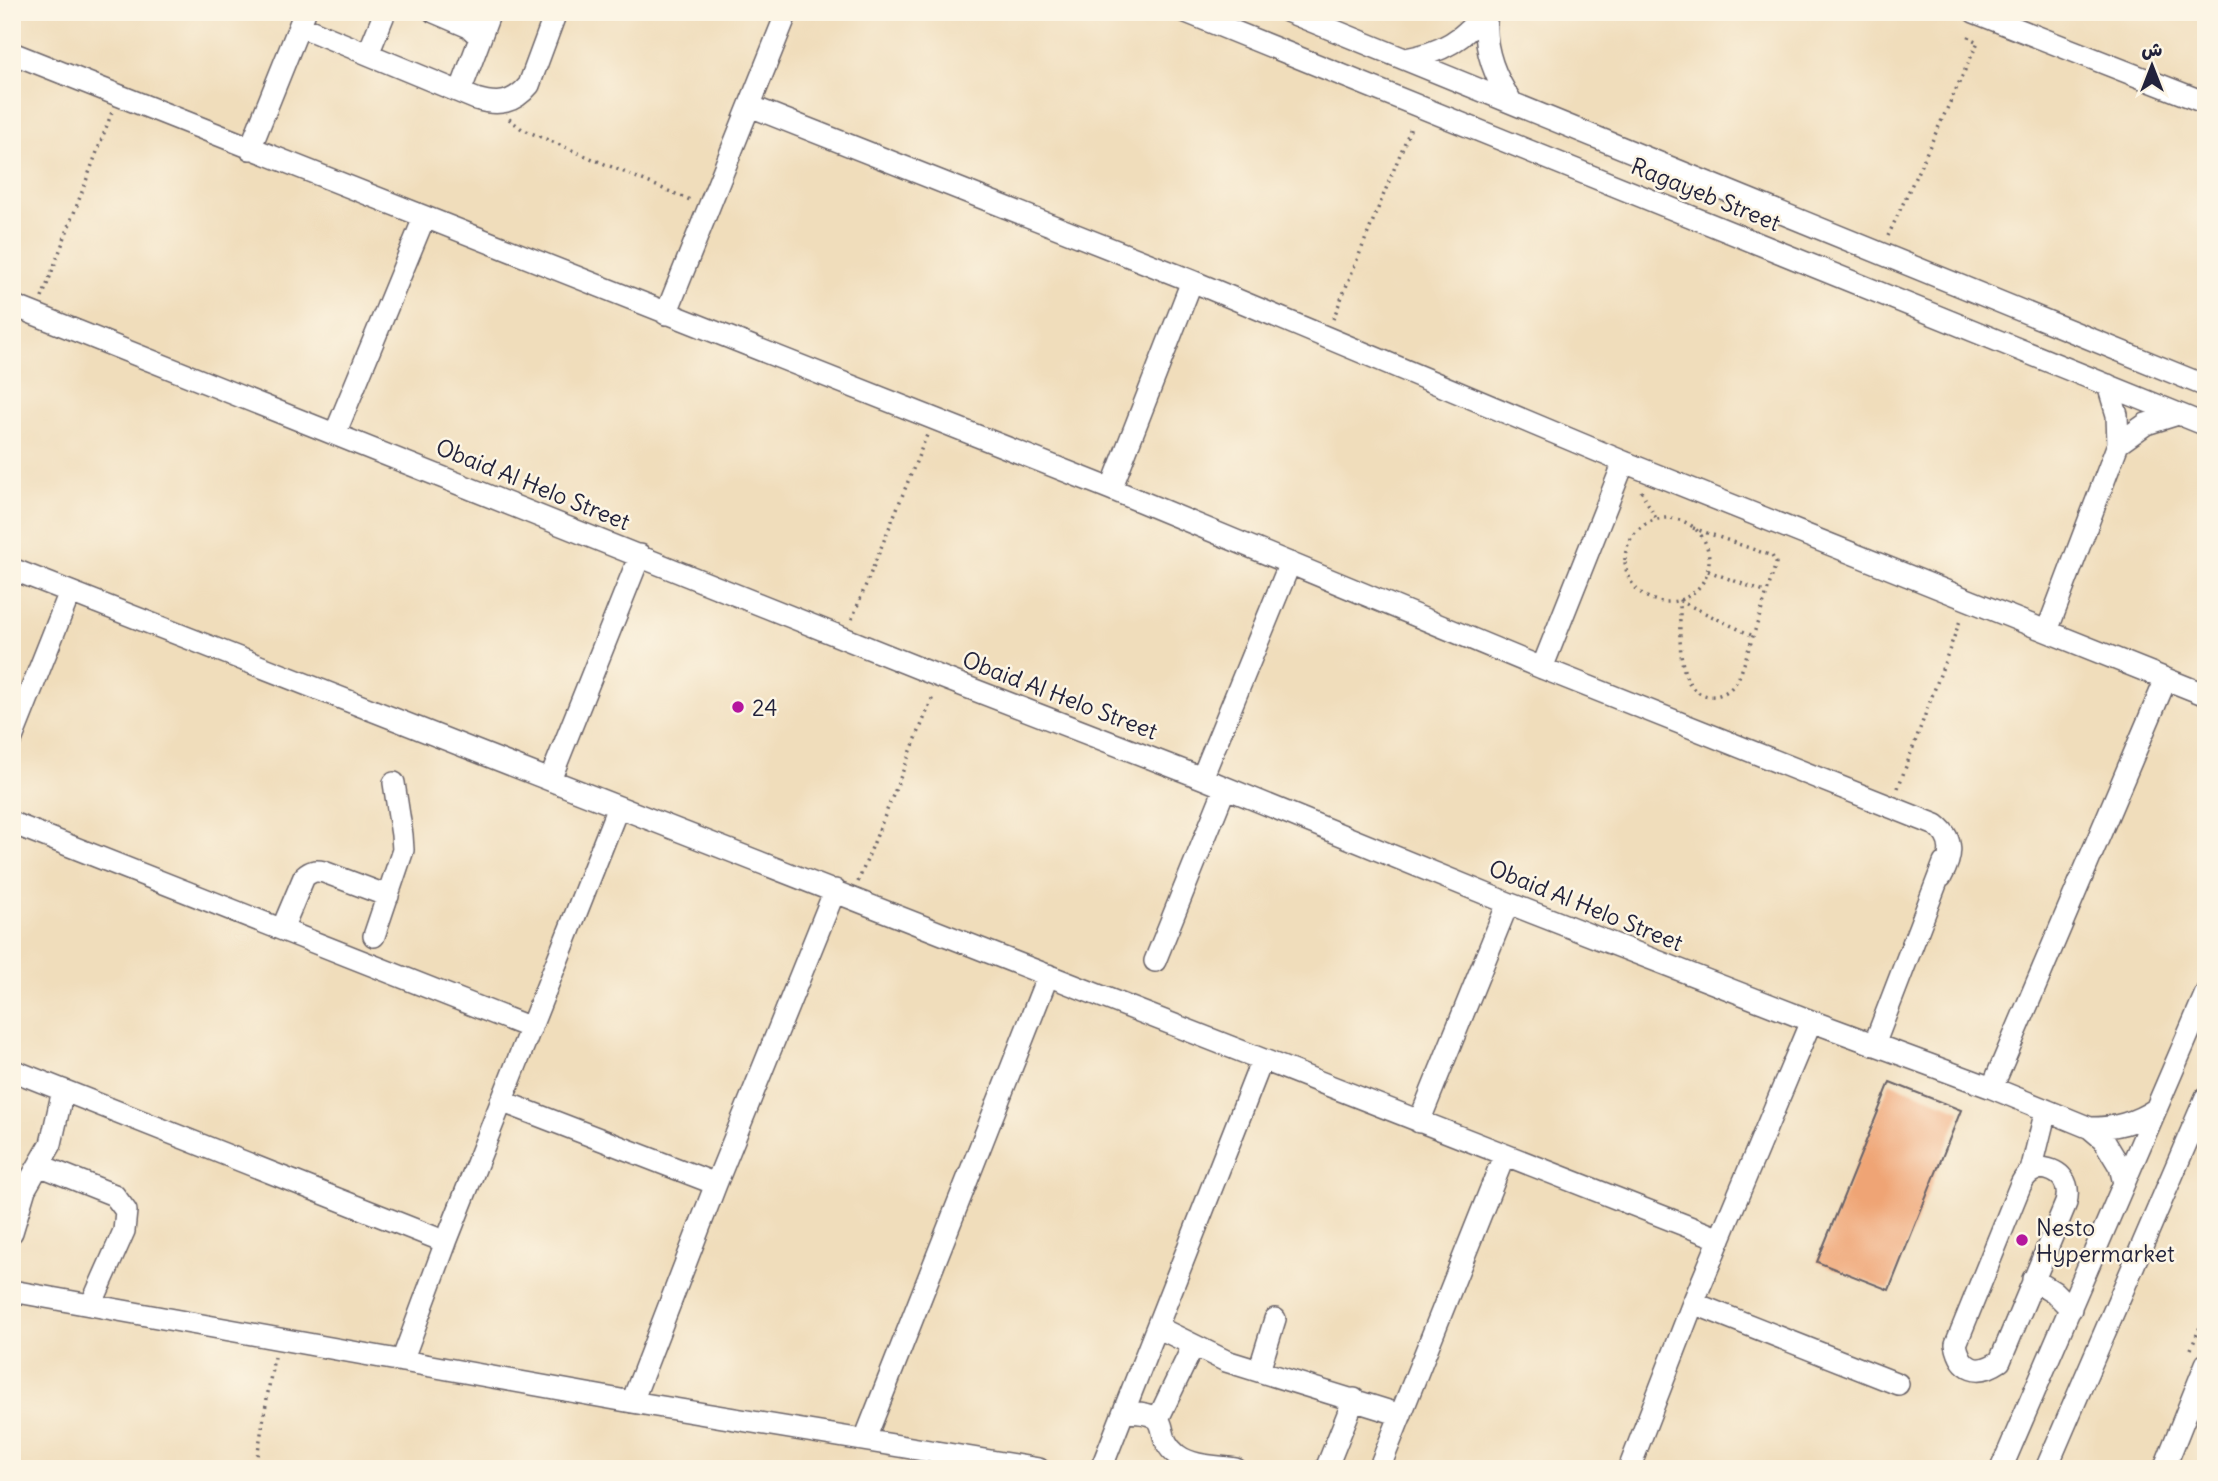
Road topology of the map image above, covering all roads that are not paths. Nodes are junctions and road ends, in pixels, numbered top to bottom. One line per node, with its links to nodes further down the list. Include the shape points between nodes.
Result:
1 (385, 12): 14 (street)
2 (434, 12): 12 (street, via 469,27)
3 (490, 12): 12 (street)
4 (556, 12): 16 (street, via 521,94 500,103)
5 (787, 12): 19 (street)
6 (1186, 12): 25 (street, Ragayeb Street)
7 (1289, 12): 15 (street, Ragayeb Street)
8 (1485, 12): 15 (street, via 1446,47); 17 (street, via 1491,64)
9 (1976, 13): 11 (street)
10 (303, 19): 14 (street); 20 (street)
11 (2024, 21): 18 (street)
12 (480, 37): 16 (street)
13 (12, 53): 20 (street)
14 (368, 54): 16 (street)
15 (1405, 59): 17 (street, Ragayeb Street)
16 (460, 93)
17 (1511, 102): 26 (street, Ragayeb Street)
18 (2206, 103)
19 (750, 106): 22 (street); 24 (street)
20 (250, 149): 21 (street)
21 (424, 218): 24 (street); 29 (street)
22 (1192, 281): 31 (street); 32 (street)
23 (12, 305): 29 (street, Obaid Al Helo Street)
24 (666, 314): 32 (street)
25 (2108, 385): 27 (street, Ragayeb Street); 30 (street)
26 (2206, 386)
27 (2178, 414): 28 (street, Ragayeb Street); 30 (street, via 2146,424)
28 (2206, 425)
29 (335, 434): 33 (street, Obaid Al Helo Street)
30 (2119, 444): 37 (street)
31 (1624, 462): 37 (street); 38 (street)
32 (1111, 489): 34 (street)
33 (640, 555): 42 (street, Obaid Al Helo Street); 43 (street)
34 (1290, 563): 38 (street); 42 (street)
35 (12, 569): 36 (street)
36 (70, 592): 41 (street); 43 (street)
37 (2047, 631): 39 (street)
38 (1542, 668): 58 (street, via 1899,811 1933,832 1940,841 1944,863 1941,877)
39 (2166, 679): 40 (street); 61 (street)
40 (2206, 695)
41 (12, 738)
42 (1202, 778): 45 (street, Obaid Al Helo Street)
43 (550, 780): 46 (street)
44 (394, 783): 49 (street, via 403,842)
45 (1225, 788): 50 (street, Obaid Al Helo Street); 53 (street)
46 (618, 807): 48 (street); 57 (street)
47 (12, 823): 51 (street)
48 (843, 893): 54 (street); 73 (street)
49 (388, 896): 51 (street, via 324,872 310,872); 52 (street)
50 (1508, 903): 56 (street, Obaid Al Helo Street); 67 (street)
51 (282, 929): 57 (street)
52 (374, 936)
53 (1155, 961)
54 (1048, 975): 59 (street); 94 (street)
55 (2206, 993): 65 (street)
56 (1811, 1021): 58 (street, Obaid Al Helo Street); 75 (street)
57 (531, 1028): 63 (street)
58 (1874, 1045): 61 (street, Obaid Al Helo Street)
59 (1262, 1060): 67 (street); 83 (street)
60 (12, 1070): 62 (street)
61 (1992, 1088): 66 (street, Obaid Al Helo Street)
62 (63, 1090): 70 (street, via 51,1144); 76 (street)
63 (501, 1101): 73 (street); 76 (street)
64 (2203, 1106): 102 (street)
65 (2156, 1109): 68 (street, Obaid Al Helo Street, via 2132,1122); 72 (street)
66 (2046, 1110): 68 (street, Obaid Al Helo Street); 71 (street)
67 (1419, 1122): 69 (street)
68 (2090, 1128): 72 (street, Obaid Al Helo Street, via 2112,1152)
69 (1504, 1156): 75 (street); 92 (street)
70 (39, 1165): 74 (street, via 25,1189); 79 (street, via 114,1195 126,1211 124,1231)
71 (2031, 1171): 77 (street, via 2052,1169 2067,1183 2069,1193); 77 (street, via 2020,1186 1960,1332 1958,1356 1966,1365 1978,1370 2000,1361)
72 (2124, 1183): 81 (street)
73 (716, 1184): 90 (street)
74 (12, 1232)
75 (1720, 1239): 80 (street)
76 (446, 1242): 85 (street)
77 (2033, 1279): 81 (street)
78 (12, 1291): 79 (street)
79 (92, 1303): 85 (street)
80 (1693, 1303): 88 (street); 100 (street)
81 (2071, 1309): 101 (street)
82 (1275, 1319): 87 (street)
83 (1157, 1327): 84 (street); 91 (street)
84 (1193, 1346): 87 (street); 93 (street)
85 (402, 1361): 90 (street)
86 (2206, 1364): 103 (street)
87 (1259, 1371): 89 (street)
88 (1898, 1384)
89 (1354, 1399): 92 (street); 98 (street)
90 (632, 1402): 94 (street)
91 (1124, 1412): 93 (street, via 1148,1412); 96 (street)
92 (1401, 1415): 99 (street)
93 (1158, 1419): 97 (street, via 1178,1455 1191,1462)
94 (865, 1439): 95 (street)
95 (1039, 1469)
96 (1101, 1469)
97 (1236, 1469)
98 (1326, 1469)
99 (1379, 1469)
100 (1629, 1469)
101 (2001, 1469)
102 (2046, 1469)
103 (2164, 1469)

